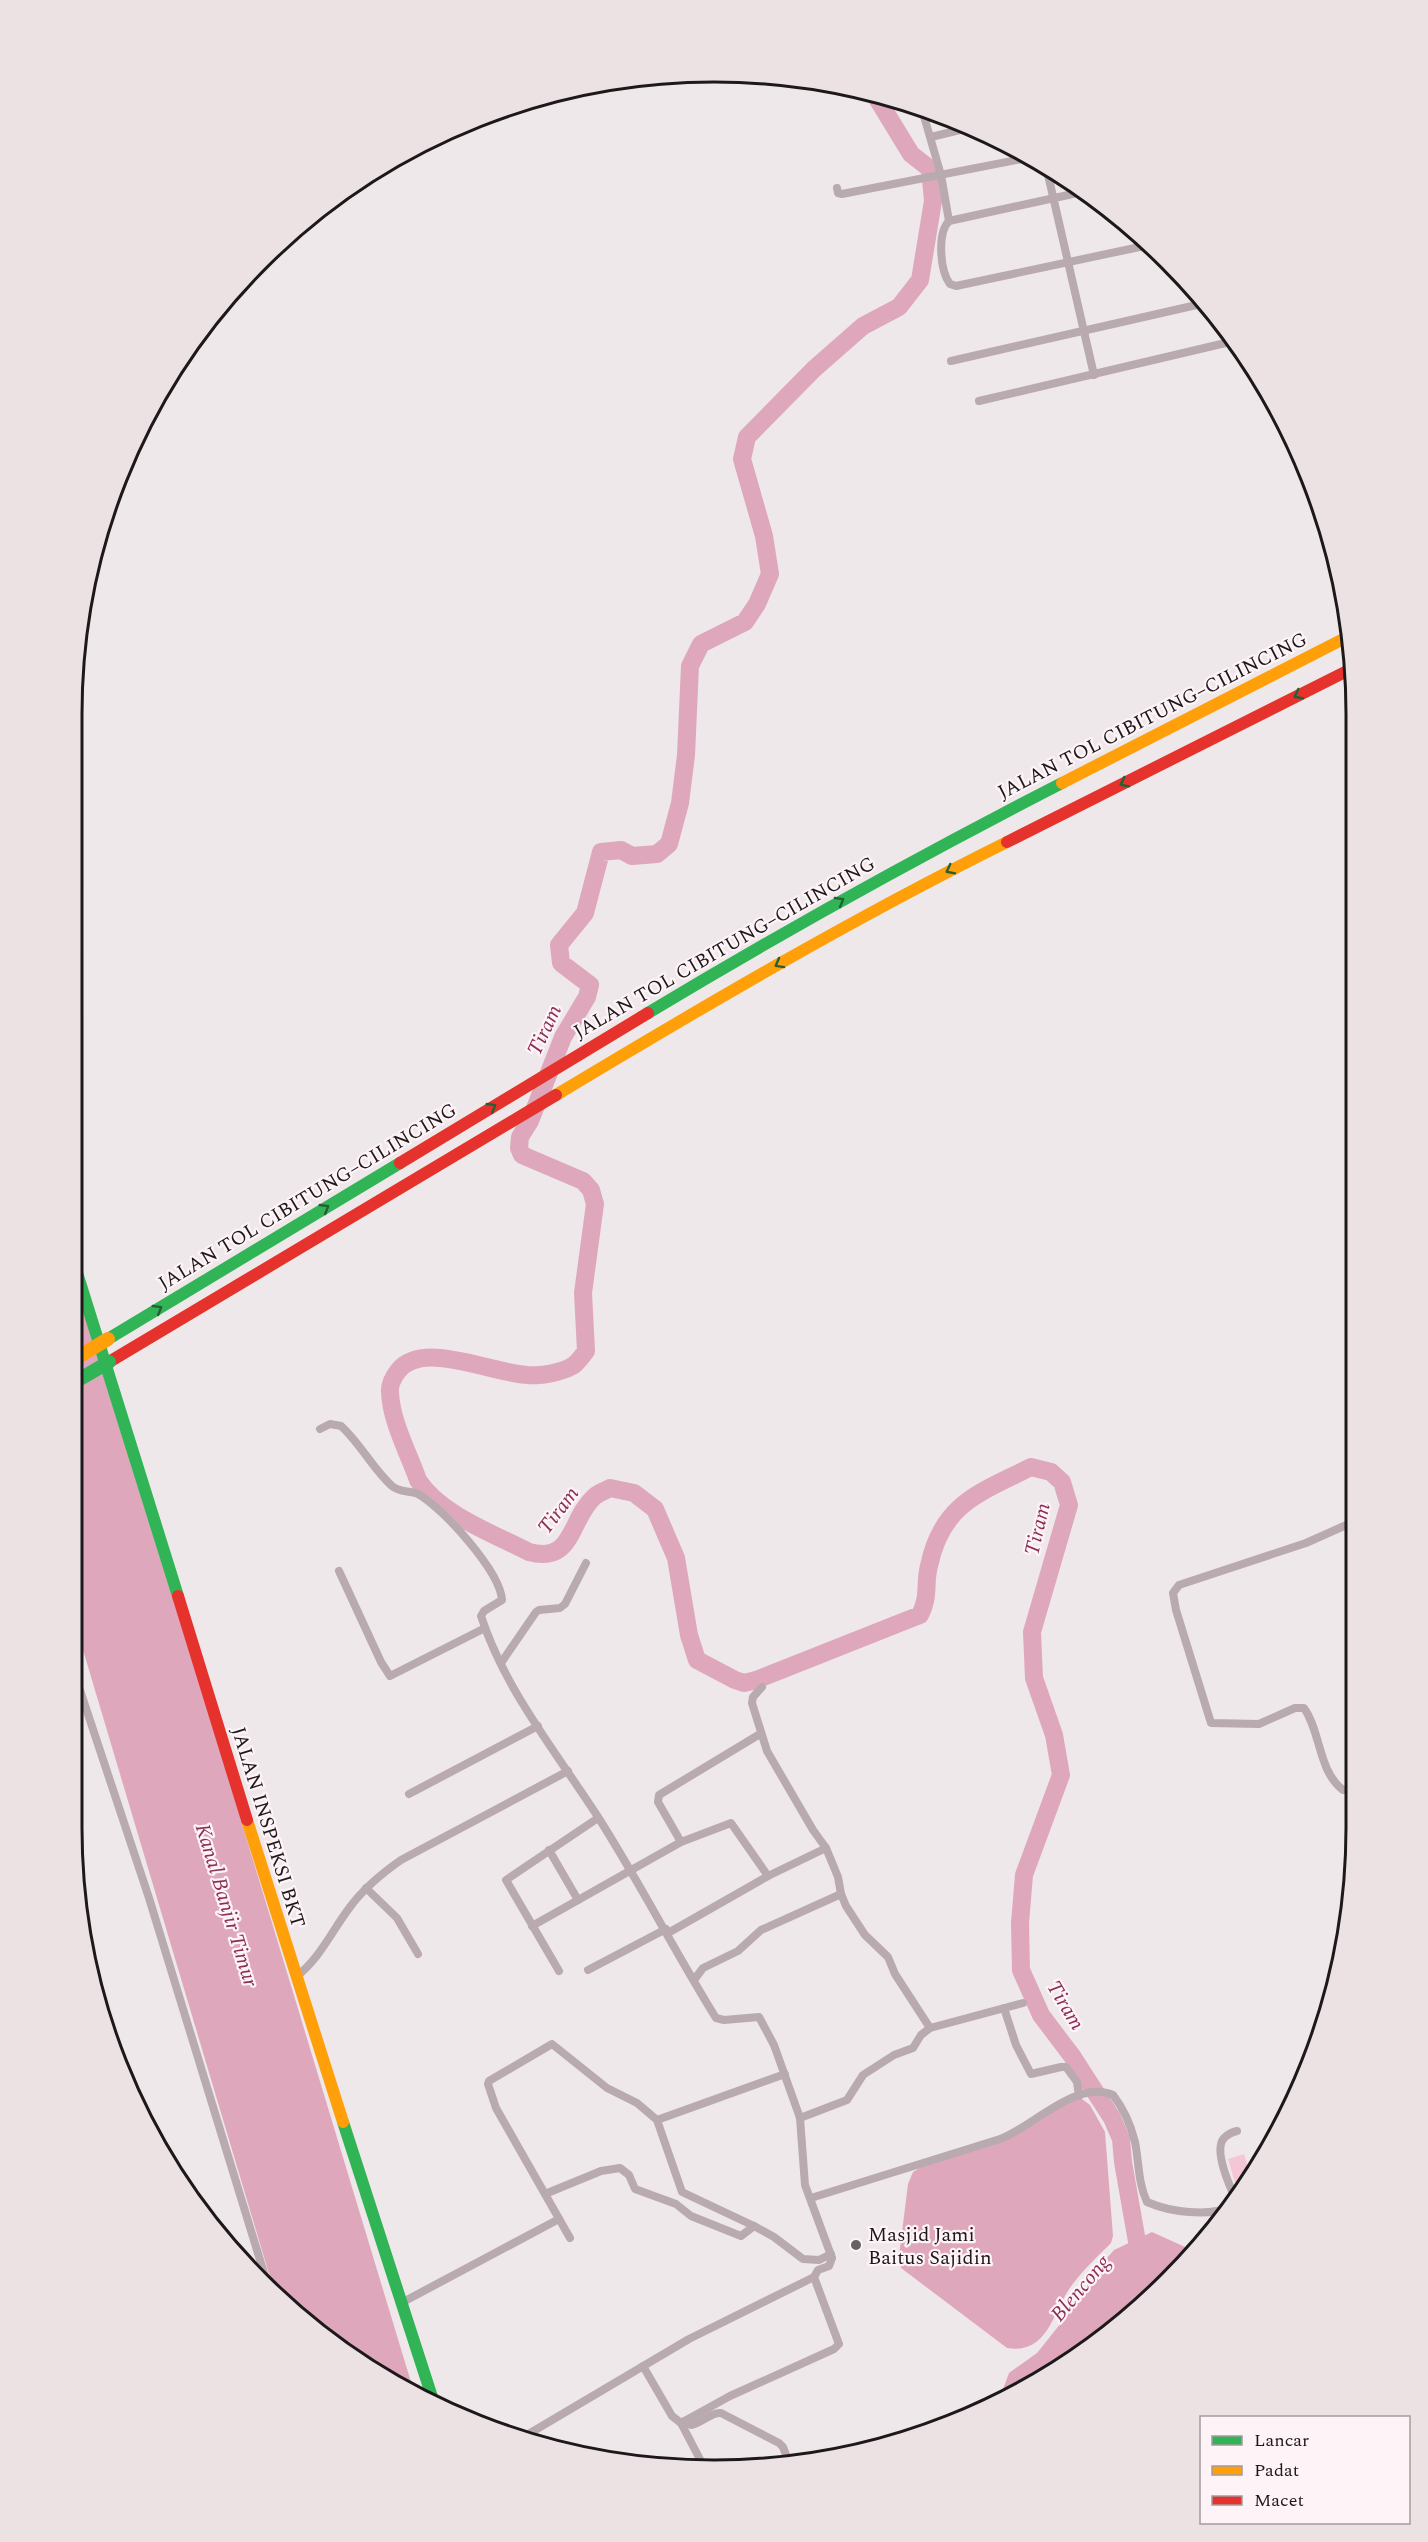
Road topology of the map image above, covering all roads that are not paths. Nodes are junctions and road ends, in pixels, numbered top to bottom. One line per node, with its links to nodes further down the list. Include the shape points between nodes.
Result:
1 (925, 119): 3 (street)
2 (956, 131): 3 (street)
3 (931, 137): 5 (street)
4 (1015, 159): 5 (street)
5 (936, 175): 7 (street, via 842,194); 10 (street)
6 (1049, 179): 9 (street)
7 (837, 188)
8 (1072, 194): 9 (street)
9 (1053, 198): 10 (street); 12 (street)
10 (949, 221): 12 (street, via 942,231 942,253 945,278 950,284 956,286)
11 (1138, 247): 12 (street)
12 (1068, 263): 14 (street)
13 (1194, 305): 14 (street)
14 (1083, 331): 16 (street); 17 (street)
15 (1225, 344): 17 (street)
16 (951, 361)
17 (1094, 375): 18 (street)
18 (979, 401)
19 (1341, 640): 22 (main road, JALAN TOL CIBITUNG–CILINCING, one-way to 19, bridge, via 729,964 899,867)
20 (1344, 673): 23 (main road, JALAN TOL CIBITUNG–CILINCING, one-way to 23, bridge, via 918,886 782,962)
21 (82, 1289): 51 (main road, JALAN INSPEKSI BKT)
22 (82, 1355)
23 (82, 1377)
24 (320, 1429): 28 (street, via 330,1424 341,1426 392,1486 416,1493 451,1519 502,1594 501,1602 482,1613)
25 (1346, 1525): 35 (street, via 1306,1543 1179,1585 1173,1593 1211,1723 1259,1724 1304,1707 1332,1778)
26 (586, 1563): 29 (street, via 565,1604 536,1612)
27 (339, 1571): 28 (street, via 390,1676)
28 (485, 1628): 29 (street)
29 (501, 1663): 32 (street)
30 (762, 1686): 33 (street, via 752,1703)
31 (82, 1696): 69 (street, via 149,1898)
32 (538, 1726): 34 (street); 36 (street)
33 (760, 1734): 38 (street, via 659,1795 657,1802); 39 (street)
34 (568, 1772): 37 (street); 43 (street, via 401,1860)
35 (1346, 1790)
36 (409, 1794)
37 (598, 1818): 40 (street); 41 (street)
38 (681, 1842): 41 (street); 42 (street, via 731,1823)
39 (826, 1848): 42 (street); 44 (street)
40 (549, 1850): 45 (street); 46 (street, via 506,1880)
41 (630, 1870): 45 (street); 47 (street)
42 (768, 1876): 47 (street)
43 (366, 1888): 48 (street, via 397,1918); 51 (street, via 313,1964)
44 (841, 1894): 52 (street, via 761,1930 738,1951 703,1968); 55 (street, via 865,1935 888,1957)
45 (578, 1900): 46 (street)
46 (532, 1926): 50 (street)
47 (667, 1931): 49 (street); 52 (street)
48 (418, 1954)
49 (588, 1970)
50 (559, 1971)
51 (296, 1977): 71 (main road, JALAN INSPEKSI BKT)
52 (694, 1980): 56 (street, via 718,2020 759,2017)
53 (1023, 2003): 54 (street)
54 (1004, 2008): 55 (street); 57 (street, via 1031,2074 1066,2067)
55 (930, 2028): 58 (street, via 913,2048 863,2075 847,2100)
56 (785, 2074): 58 (street); 59 (street)
57 (1081, 2095): 63 (street, via 1010,2135); 64 (street, via 1113,2095 1129,2125 1147,2202)
58 (800, 2118): 63 (street, via 805,2185)
59 (657, 2120): 62 (street, via 637,2103 607,2088 552,2044 489,2081 496,2108); 66 (street, via 682,2192)
60 (1237, 2131): 61 (street, via 1224,2138 1220,2148)
61 (1231, 2190)
62 (545, 2194): 65 (street); 66 (street, via 601,2171 620,2168 629,2175 635,2189 676,2204 691,2216 741,2236)
63 (812, 2198): 68 (street)
64 (1215, 2212)
65 (559, 2219): 67 (street); 71 (street)
66 (754, 2226): 68 (street, via 804,2259 819,2260)
67 (570, 2238)
68 (831, 2254): 70 (street, via 831,2264 818,2270)
69 (263, 2271)
70 (814, 2277): 72 (street); 74 (street, via 837,2347)
71 (403, 2302): 73 (main road, JALAN INSPEKSI BKT)
72 (643, 2366): 74 (street, via 672,2416); 75 (street)
73 (431, 2392)
74 (683, 2422): 76 (street, via 696,2424 721,2413 779,2443); 77 (street)
75 (532, 2432)
76 (787, 2455)
77 (700, 2459)

